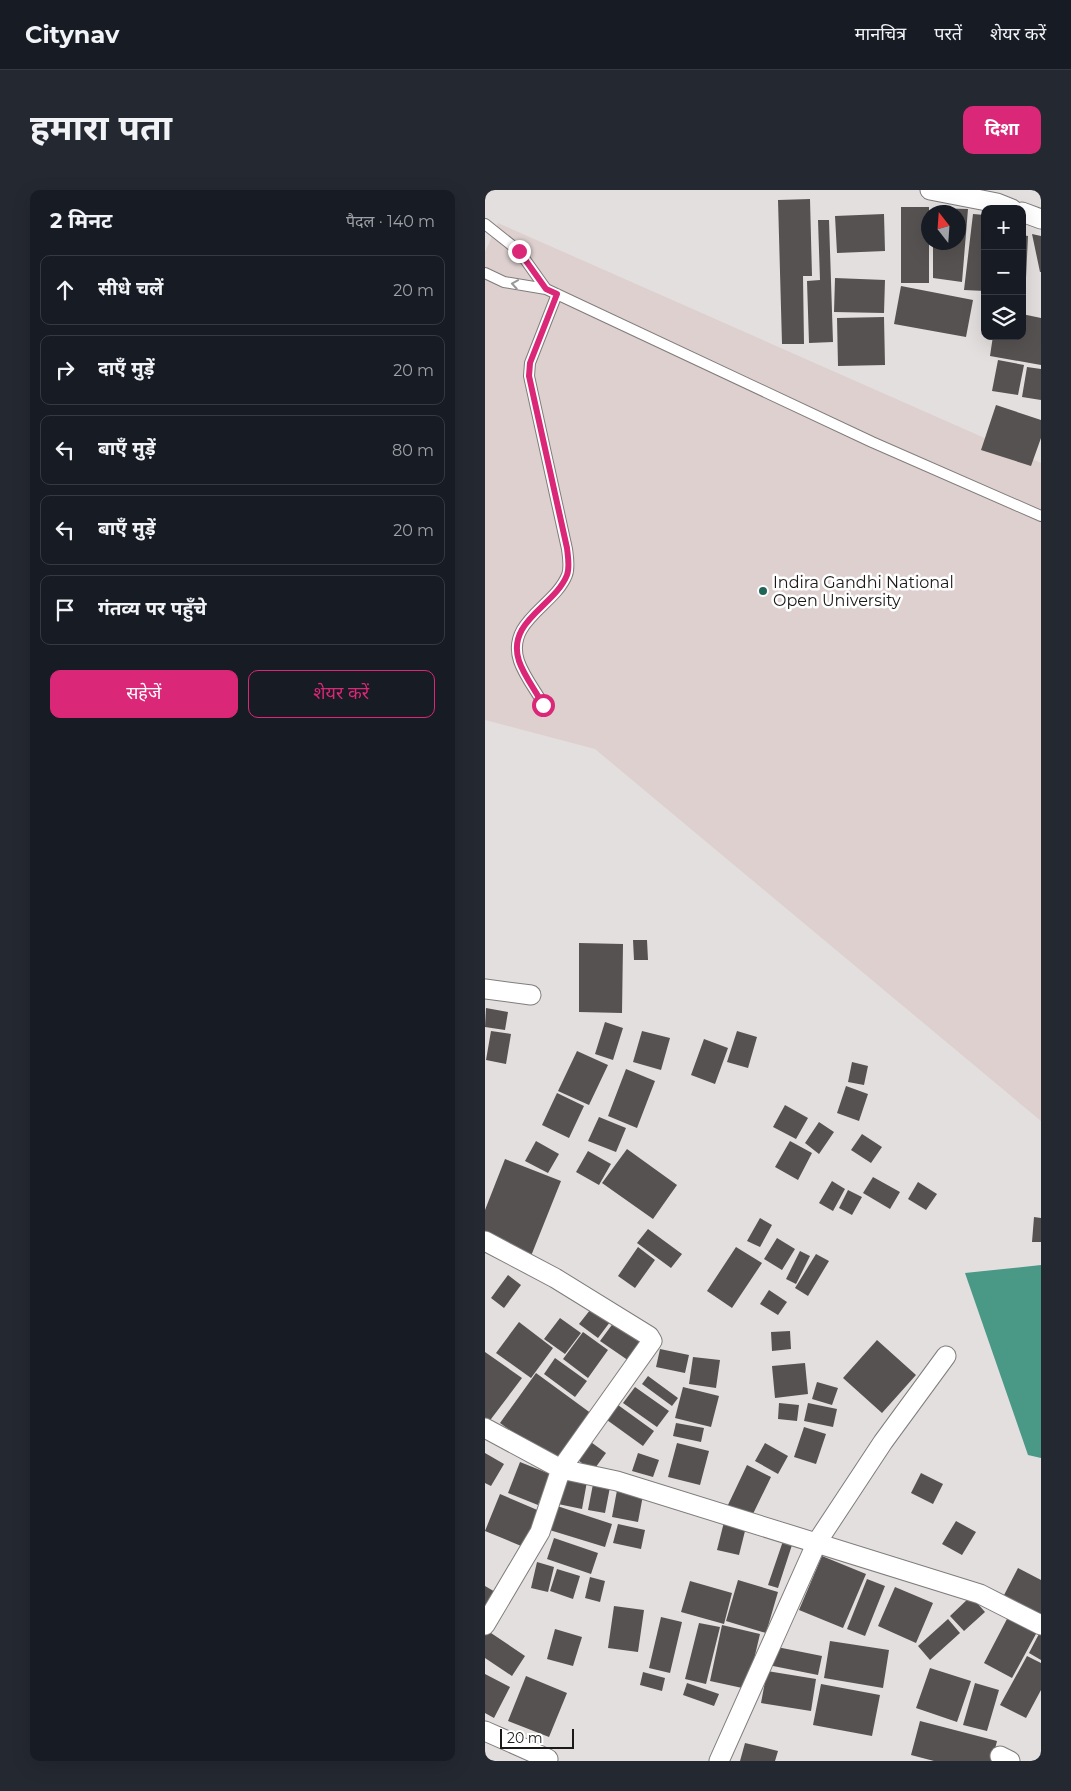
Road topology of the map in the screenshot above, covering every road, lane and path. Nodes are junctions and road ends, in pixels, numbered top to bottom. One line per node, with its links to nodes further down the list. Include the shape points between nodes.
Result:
1 (931, 190): 2 (street)
2 (1001, 201)
3 (1026, 213): 4 (street)
4 (1041, 219)
5 (485, 224): 7 (lane, via 519,251)
6 (485, 273): 7 (lane, one-way to 6, via 504,282)
7 (546, 289): 8 (lane)
8 (557, 294): 9 (lane, via 872,442); 10 (lane, via 530,363 529,376 567,548 568,574 521,630 517,647 519,662)
9 (1041, 516)
10 (543, 705)
11 (485, 989): 12 (street)
12 (531, 996)
13 (485, 1241): 16 (street, via 555,1278 652,1341)
14 (946, 1356): 17 (street, via 883,1442)
15 (485, 1428): 16 (street)
16 (561, 1469): 17 (street, via 617,1481); 19 (street, via 540,1532)
17 (817, 1542): 18 (street, via 979,1594); 22 (street)
18 (1041, 1625)
19 (485, 1626)
20 (485, 1731): 21 (street)
21 (549, 1759)
22 (719, 1761)

